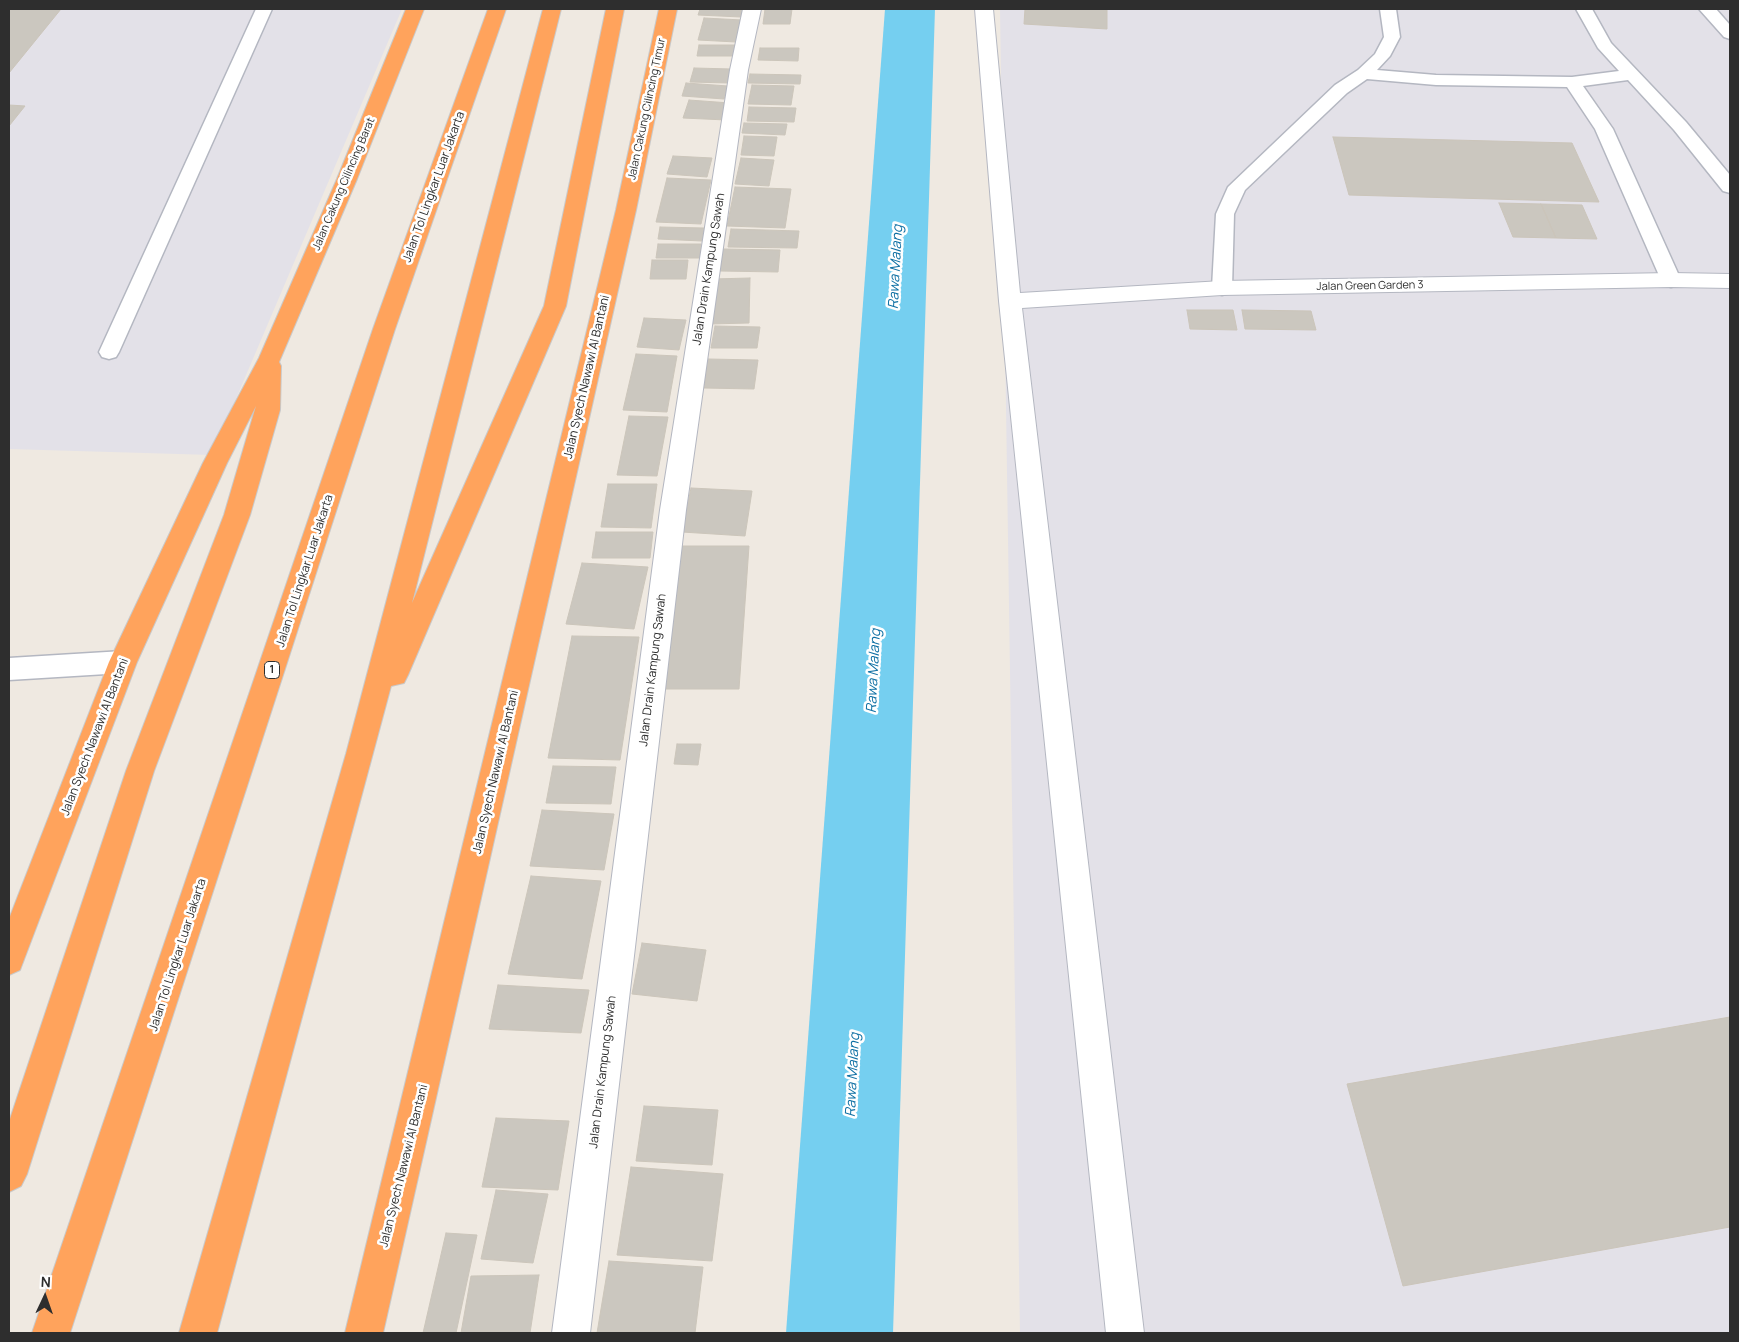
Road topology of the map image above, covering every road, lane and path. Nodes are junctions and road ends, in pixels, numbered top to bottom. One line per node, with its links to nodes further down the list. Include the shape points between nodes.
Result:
1 (264, 9): 22 (lane)
2 (415, 9): 23 (highway, Jalan Cakung Cilincing Barat)
3 (497, 9): 29 (highway, Jalan Tol Lingkar Luar Jakarta / 1, via 384,329)
4 (552, 9): 26 (highway)
5 (615, 9): 26 (highway, via 555,306)
6 (668, 9): 17 (highway, Jalan Cakung Cilincing Timur)
7 (752, 9): 32 (street, Jalan Drain Kampung Sawah, via 739,70 673,510)
8 (984, 9): 21 (street)
9 (1388, 9): 13 (lane, via 1392,37 1382,56)
10 (1584, 9): 14 (lane, via 1604,45)
11 (1707, 9): 12 (lane)
12 (1730, 34)
13 (1364, 74): 15 (lane, via 1436,80); 20 (lane, via 1342,89 1237,187 1225,214)
14 (1630, 75): 15 (lane); 16 (lane, via 1680,126)
15 (1572, 82): 18 (lane, via 1604,129)
16 (1730, 187)
17 (626, 210): 31 (highway, Jalan Syech Nawawi Al Bantani)
18 (1671, 280): 19 (street, Jalan Green Garden 3); 20 (street, Jalan Green Garden 3)
19 (1730, 281)
20 (1222, 288): 21 (street, Jalan Green Garden 3)
21 (1010, 301): 33 (street)
22 (109, 352)
23 (270, 358): 24 (highway, Jalan Syech Nawawi Al Bantani, via 215,463); 28 (highway, via 268,410 237,515 140,771)
24 (123, 662): 25 (lane); 27 (highway, Jalan Syech Nawawi Al Bantani)
25 (9, 668)
26 (360, 754): 30 (highway)
27 (9, 959)
28 (9, 1174)
29 (51, 1333)
30 (198, 1333)
31 (364, 1333)
32 (570, 1333)
33 (1125, 1333)

